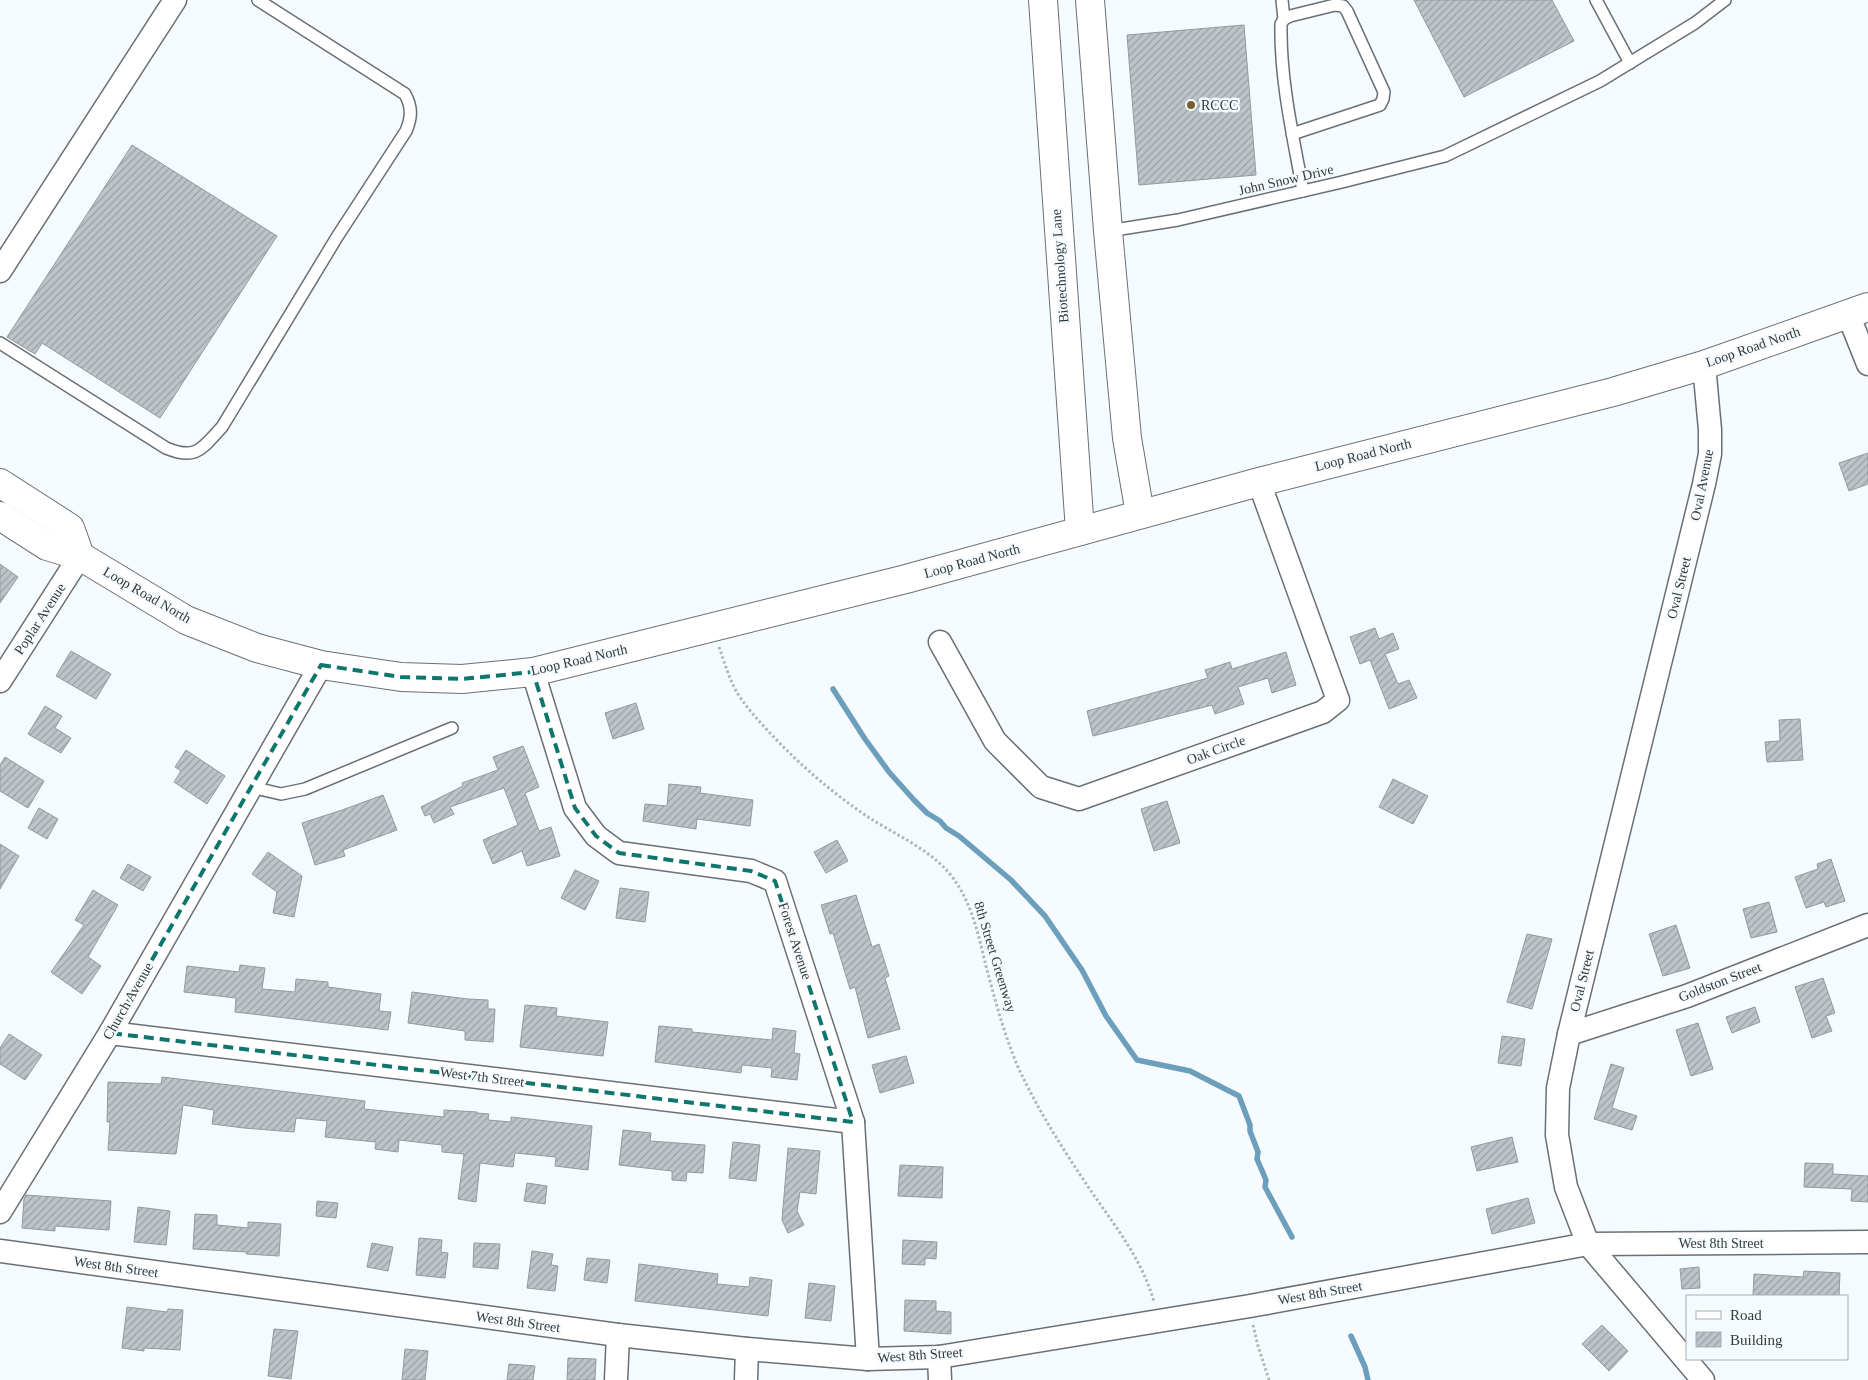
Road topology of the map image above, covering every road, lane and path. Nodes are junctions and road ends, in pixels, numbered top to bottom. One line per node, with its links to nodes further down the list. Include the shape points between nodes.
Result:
1 (175, 0): 13 (street)
2 (258, 0): 15 (lane, via 405,94 411,115 406,131 337,237 222,427 196,452 179,454)
3 (1043, 0): 22 (main road, Biotechnology Lane)
4 (1090, 0): 12 (main road)
5 (1282, 0): 8 (lane)
6 (1596, 0): 9 (lane)
7 (1725, 0): 9 (lane, John Snow Drive, via 1695,23)
8 (1284, 19): 10 (lane, via 1281,24 1282,58); 10 (lane, via 1335,5 1343,6 1384,92 1380,104)
9 (1630, 62): 11 (lane, John Snow Drive, via 1600,81 1445,156)
10 (1292, 134): 11 (lane)
11 (1303, 191): 12 (lane, John Snow Drive, via 1178,220)
12 (1108, 231): 20 (main road, via 1127,438)
13 (0, 272)
14 (1858, 310): 16 (street); 17 (main road, Loop Road North)
15 (0, 343)
16 (1868, 364)
17 (1704, 365): 18 (main road, Loop Road North, via 1613,392); 23 (street, Oval Avenue, via 1710,454)
18 (1259, 482): 20 (main road, Loop Road North); 26 (street, Oak Circle, via 1338,700 1323,712 1079,799 1041,787 995,740)
19 (0, 483): 24 (main road, via 70,528)
20 (1140, 514): 22 (main road, Loop Road North)
21 (0, 516): 24 (main road, Loop Road North, via 47,546)
22 (1080, 531): 25 (main road, Loop Road North, via 906,579)
23 (1690, 546): 34 (street, Oval Street)
24 (80, 556): 27 (main road, Loop Road North, via 186,620 256,648); 29 (street, Poplar Avenue)
25 (712, 627): 28 (main road, Loop Road North); 40 (path, 8th Street Greenway, via 730,678 742,700 791,756 865,815 935,859 960,889 973,917 997,1005 1021,1073 1051,1129 1130,1248)
26 (940, 642)
27 (321, 666): 28 (main road, Loop Road North, via 410,677 462,679); 31 (street, Church Avenue)
28 (533, 672): 35 (street, Forest Avenue, via 575,808 596,836 619,853 751,871 775,881)
29 (0, 681)
30 (452, 728): 31 (lane, via 305,789 281,794)
31 (252, 787): 33 (street, Church Avenue)
32 (1868, 925): 34 (street, Goldston Street, via 1688,996)
33 (110, 1033): 35 (street, West 7th Street); 36 (street, Church Avenue)
34 (1570, 1034): 38 (street, Oval Street, via 1558,1088 1557,1135 1566,1187)
35 (853, 1122): 45 (street, Forest Avenue)
36 (0, 1212)
37 (1868, 1242): 38 (street, West 8th Street)
38 (1588, 1244): 41 (street, West 8th Street); 46 (street, Oval Street)
39 (0, 1251): 42 (street, West 8th Street)
40 (1154, 1304)
41 (1250, 1306): 44 (street, West 8th Street); 51 (path, via 1255,1337)
42 (618, 1335): 43 (street, West 8th Street); 48 (street)
43 (747, 1349): 45 (street, West 8th Street); 49 (street)
44 (939, 1357): 45 (street, West 8th Street); 50 (street)
45 (868, 1359)
46 (1686, 1360)
47 (1686, 1360): 52 (street, Oval Street)
48 (616, 1380)
49 (746, 1380)
50 (940, 1380)
51 (1269, 1380)
52 (1703, 1380)

